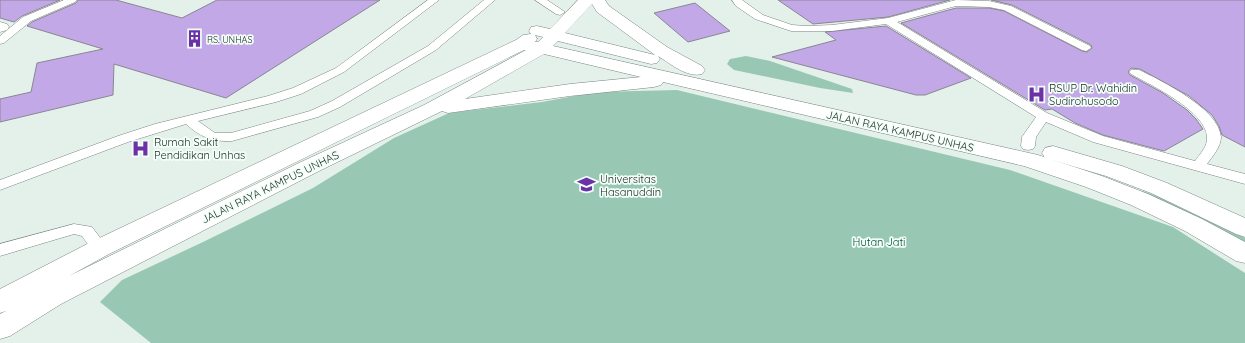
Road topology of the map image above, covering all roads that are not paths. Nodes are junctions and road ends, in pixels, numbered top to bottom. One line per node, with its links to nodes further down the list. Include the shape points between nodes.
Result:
1 (72, 0): 11 (lane)
2 (434, 0): 19 (lane, via 340,70 310,85 288,95)
3 (490, 0): 19 (lane, via 432,48 322,111 221,138 206,135)
4 (540, 0): 9 (lane)
5 (571, 0): 9 (street, JALAN RAYA KAMPUS UNHAS)
6 (587, 0): 12 (street, JALAN RAYA KAMPUS UNHAS)
7 (597, 0): 14 (street, via 603,9 661,51)
8 (737, 0): 10 (lane, via 759,17 791,28 819,29)
9 (560, 12): 12 (street, JALAN RAYA KAMPUS UNHAS)
10 (888, 21): 13 (lane, via 956,3 989,4 1007,8); 18 (lane)
11 (0, 32)
12 (539, 40): 14 (street); 16 (street, JALAN RAYA KAMPUS UNHAS); 17 (street, JALAN RAYA KAMPUS UNHAS, via 496,75); 25 (street, JALAN RAYA KAMPUS UNHAS)
13 (1086, 48)
14 (696, 70): 20 (street, JALAN RAYA KAMPUS UNHAS)
15 (1136, 72): 21 (lane, via 1174,92 1211,125 1214,136 1212,146)
16 (677, 80): 17 (street, via 578,89); 27 (street, JALAN RAYA KAMPUS UNHAS, via 1030,160 1102,184 1147,203)
17 (431, 109): 25 (street, JALAN RAYA KAMPUS UNHAS, via 309,167)
18 (1043, 116): 20 (lane, via 1029,137); 21 (lane, via 1098,139)
19 (188, 120): 23 (lane, via 110,144)
20 (1028, 146): 24 (street, JALAN RAYA KAMPUS UNHAS, via 1114,171 1192,203)
21 (1198, 167): 22 (lane)
22 (1245, 179)
23 (0, 185)
24 (1244, 228)
25 (97, 249): 26 (lane, via 74,230); 28 (street, JALAN RAYA KAMPUS UNHAS); 29 (street, JALAN RAYA KAMPUS UNHAS, via 52,297)
26 (0, 250)
27 (1245, 254)
28 (0, 302)
29 (0, 328)

